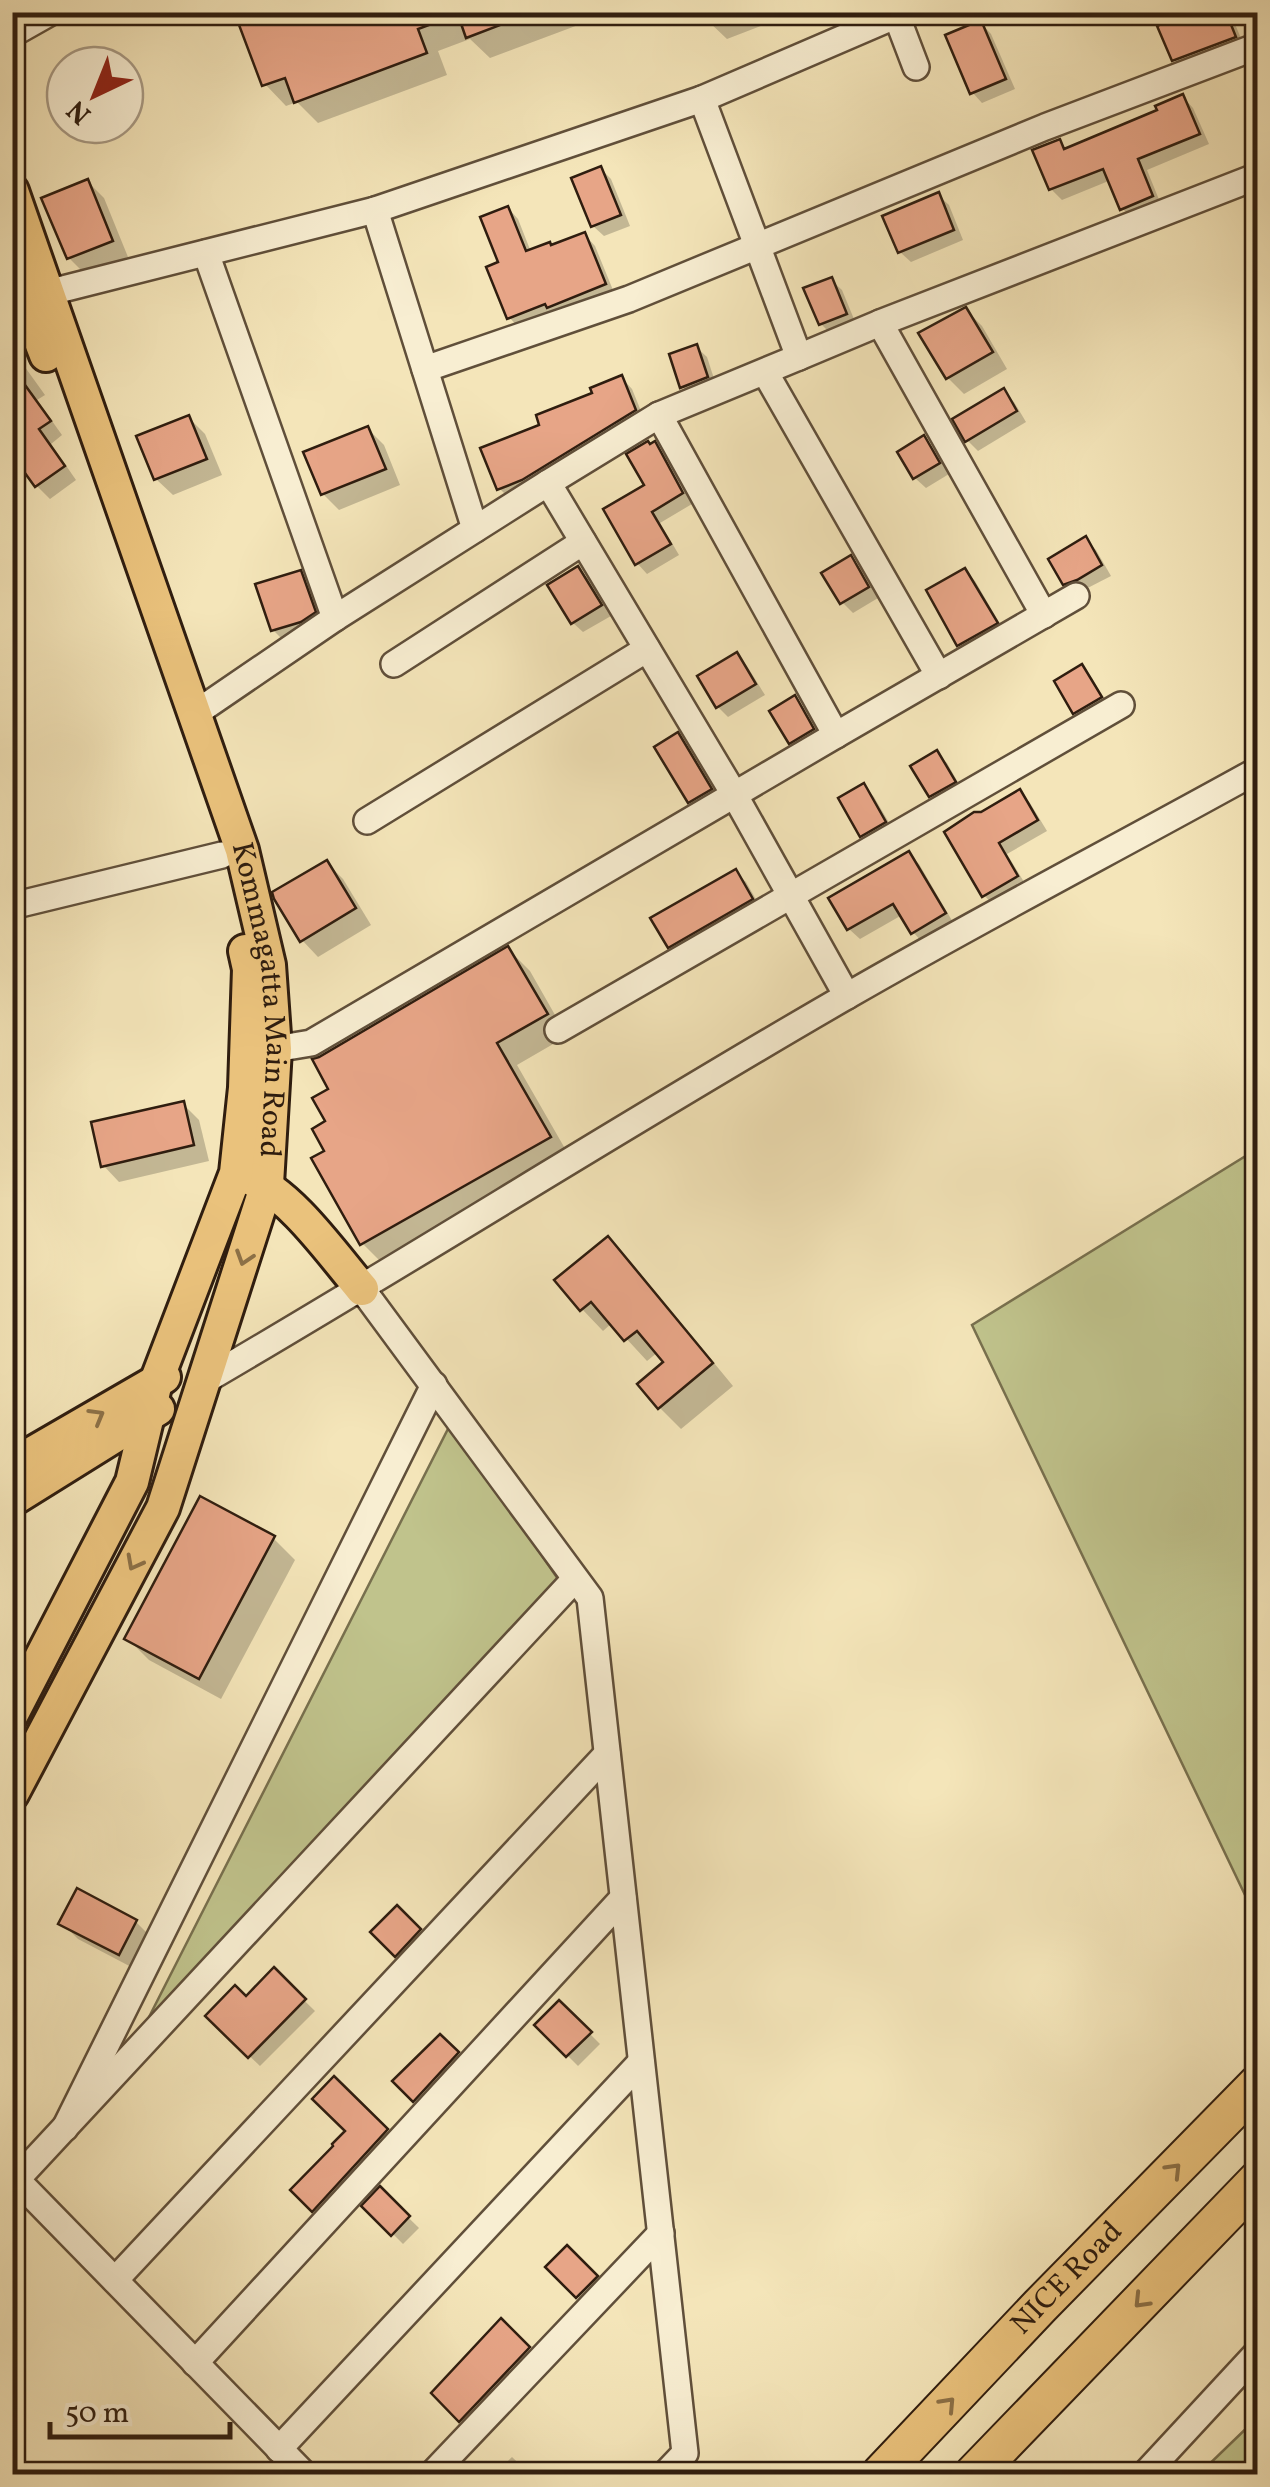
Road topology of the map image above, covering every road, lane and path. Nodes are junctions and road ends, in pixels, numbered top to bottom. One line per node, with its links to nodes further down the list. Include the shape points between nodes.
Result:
1 (51, 12): 3 (street)
2 (899, 14): 5 (street); 6 (street)
3 (12, 34)
4 (1258, 46): 10 (street)
5 (916, 67)
6 (702, 99): 9 (street); 10 (street)
7 (1258, 176): 14 (street)
8 (12, 191): 13 (main road, Kommagatta Main Road)
9 (374, 210): 11 (street); 16 (street)
10 (757, 244): 15 (street); 16 (street, via 629,299)
11 (206, 253): 13 (street); 24 (street)
12 (12, 268): 13 (main road, Kommagatta Main Road)
13 (36, 296): 29 (main road, Kommagatta Main Road); 34 (main road, Kommagatta Main Road, via 72,426)
14 (880, 323): 15 (street); 23 (street)
15 (799, 358): 17 (street)
16 (424, 370): 20 (street)
17 (765, 372): 18 (street); 27 (street)
18 (660, 415): 19 (street); 30 (street)
19 (548, 482): 20 (street); 21 (street)
20 (474, 529): 24 (street)
21 (583, 542): 25 (street); 26 (street)
22 (1076, 596): 23 (street)
23 (1044, 615): 27 (street)
24 (335, 618): 29 (street)
25 (648, 649): 32 (street); 33 (street)
26 (394, 664)
27 (940, 676): 30 (street)
28 (1121, 705): 35 (street)
29 (193, 715): 39 (main road, Kommagatta Main Road, via 242,850 269,965)
30 (836, 734): 32 (street)
31 (1258, 770): 37 (street)
32 (734, 794): 35 (street); 39 (street, via 311,1043)
33 (366, 821)
34 (222, 855): 36 (street); 40 (main road, Kommagatta Main Road, via 250,969)
35 (792, 897): 37 (street); 38 (street)
36 (12, 906)
37 (847, 996): 42 (street)
38 (558, 1030)
39 (275, 1049): 41 (main road, Kommagatta Main Road)
40 (236, 1173): 41 (main road); 45 (main road, Kommagatta Main Road)
41 (267, 1184): 42 (main road); 43 (main road, Kommagatta Main Road, one-way to 43)
42 (362, 1289): 44 (street); 46 (street)
43 (215, 1348): 44 (main road, Kommagatta Main Road); 45 (main road)
44 (204, 1381): 47 (main road); 53 (main road, Kommagatta Main Road, one-way to 53, via 163,1508)
45 (156, 1382): 47 (main road, Kommagatta Main Road); 48 (main road, one-way to 45)
46 (434, 1385): 50 (street); 57 (street)
47 (147, 1416): 49 (main road); 51 (main road, Kommagatta Main Road, via 132,1482)
48 (12, 1466)
49 (12, 1500)
50 (575, 1579): 52 (street, via 590,1598); 57 (street)
51 (12, 1714)
52 (607, 1754): 54 (street); 61 (street)
53 (12, 1794)
54 (623, 1898): 55 (street); 63 (street)
55 (641, 2062): 60 (street); 64 (street)
56 (1258, 2084): 68 (highway, NICE Road, one-way to 56)
57 (65, 2128): 58 (street)
58 (15, 2177): 61 (street)
59 (1258, 2180): 69 (highway, one-way to 69)
60 (660, 2233): 66 (street); 67 (street, via 685,2453)
61 (114, 2280): 63 (street)
62 (1258, 2352): 70 (street)
63 (195, 2363): 64 (street)
64 (279, 2449): 65 (street)
65 (304, 2474)
66 (432, 2474)
67 (665, 2474)
68 (881, 2474)
69 (974, 2474)
70 (1145, 2474)

